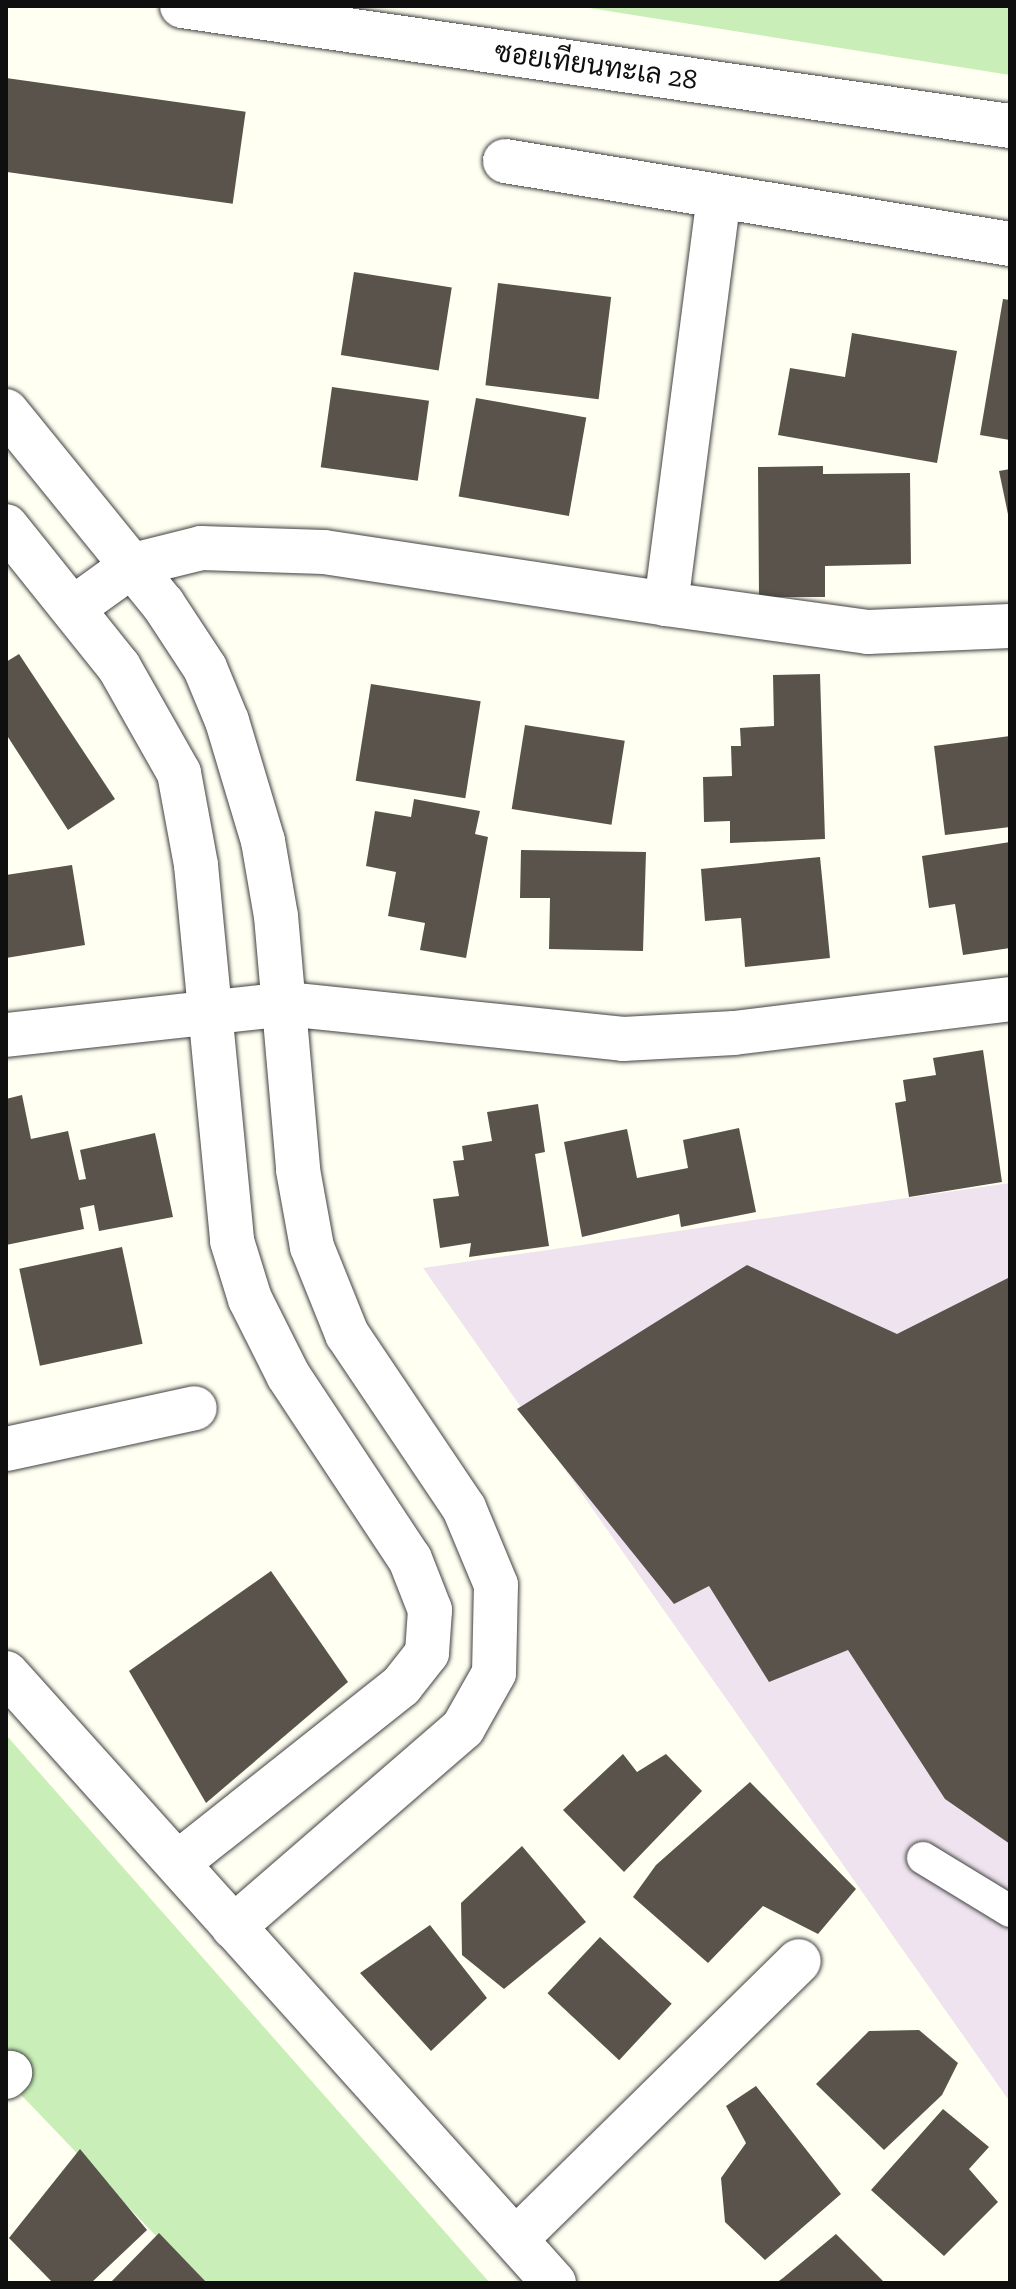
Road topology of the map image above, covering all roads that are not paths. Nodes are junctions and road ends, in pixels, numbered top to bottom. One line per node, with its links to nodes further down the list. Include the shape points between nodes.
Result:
1 (182, 6): 2 (street, ซอยเทียนทะเล 28)
2 (1010, 126)
3 (505, 161): 4 (street)
4 (719, 197): 5 (street); 9 (street)
5 (1010, 244)
6 (6, 411): 8 (street)
7 (6, 526): 10 (street)
8 (133, 565): 9 (street, via 201,548 324,552); 10 (street); 13 (street, via 205,668 247,775)
9 (666, 604): 11 (street, via 868,632)
10 (76, 606): 14 (street, via 179,773)
11 (1010, 626)
12 (1010, 999): 13 (street, via 734,1033 623,1039)
13 (286, 1004): 14 (street); 20 (street, via 298,1170 312,1247 347,1334 482,1541 496,1585)
14 (211, 1013): 15 (street); 18 (street, via 228,1209 250,1299 356,1487 410,1559 430,1610)
15 (6, 1035)
16 (195, 1408): 17 (street)
17 (6, 1449)
18 (427, 1653): 20 (street); 22 (street, via 363,1721)
19 (6, 1673): 22 (street)
20 (494, 1673): 24 (street, via 463,1728)
21 (923, 1858): 23 (lane)
22 (178, 1863): 24 (street)
23 (1010, 1911)
24 (233, 1927): 26 (street)
25 (799, 1961): 26 (street)
26 (517, 2238): 27 (street)
27 (554, 2283)

